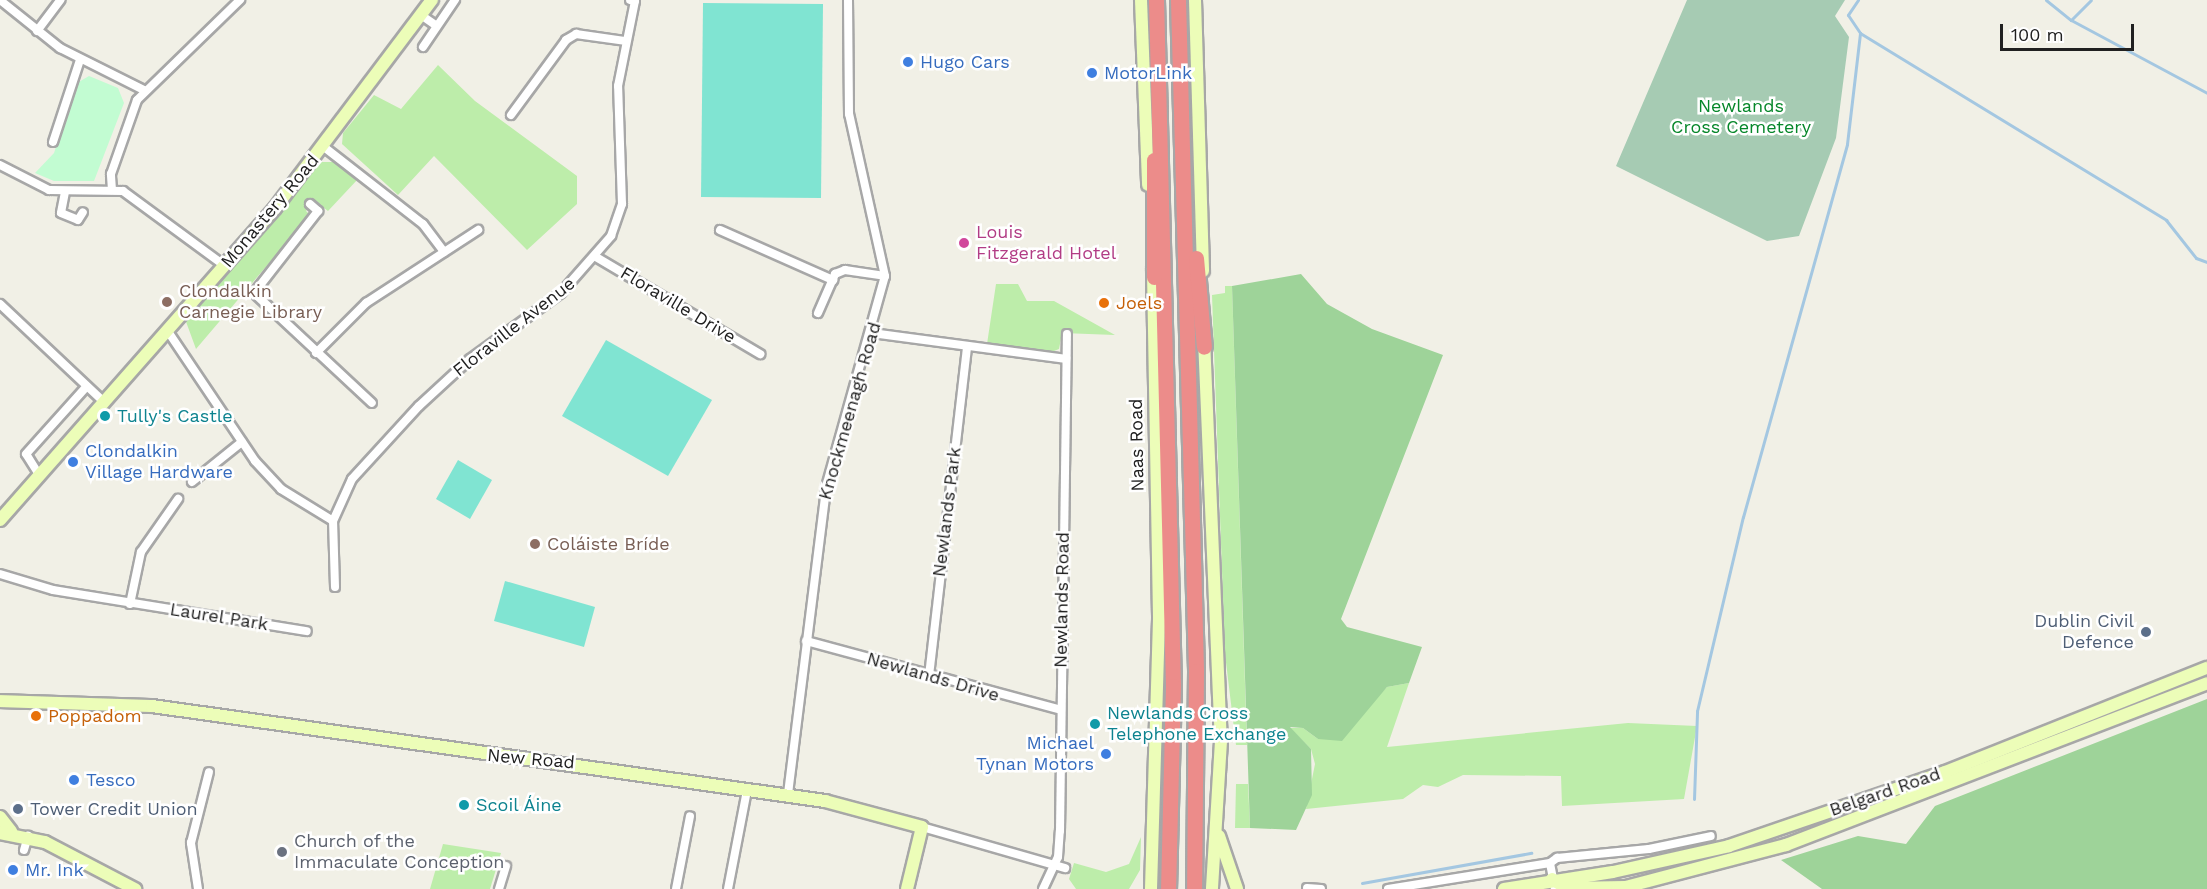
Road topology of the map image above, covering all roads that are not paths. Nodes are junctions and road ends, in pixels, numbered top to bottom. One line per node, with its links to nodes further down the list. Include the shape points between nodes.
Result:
1 (0, 0): 14 (street)
2 (60, 0): 14 (street)
3 (240, 0): 19 (street)
4 (432, 0): 12 (main road, Monastery Road)
5 (455, 0): 13 (street)
6 (630, 0): 15 (street, Floraville Avenue, via 634,1)
7 (848, 0): 34 (street, Knockmeenagh Road, via 849,114)
8 (1141, 0): 35 (main road, Naas Road)
9 (1156, 0): 16 (highway, Naas Road)
10 (1178, 0): 26 (highway)
11 (1196, 0): 42 (main road)
12 (421, 15): 13 (street); 22 (main road, Monastery Road)
13 (437, 26): 17 (street)
14 (37, 31): 18 (street)
15 (625, 41): 20 (street, via 576,34 566,40); 32 (street, Floraville Avenue, via 618,86 622,204 611,236)
16 (1158, 45): 35 (highway); 94 (highway, Naas Road, via 1173,686)
17 (423, 48)
18 (80, 60): 19 (street); 21 (street)
19 (144, 90): 24 (street, via 111,174)
20 (511, 115)
21 (53, 142)
22 (324, 147): 31 (street, via 423,224); 33 (main road, Monastery Road)
23 (0, 165): 25 (street)
24 (112, 190): 25 (street); 33 (street, via 131,196)
25 (65, 192): 28 (street, via 61,213 78,220)
26 (1186, 193): 42 (highway); 95 (highway)
27 (310, 204): 44 (street, via 318,212 254,293)
28 (83, 212)
29 (478, 230): 31 (street)
30 (720, 230): 36 (street)
31 (444, 252): 44 (street, via 366,303)
32 (596, 256): 45 (street, Floraville Drive); 55 (street, Floraville Avenue, via 561,293 470,359 419,406 352,479)
33 (225, 266): 39 (main road, Monastery Road)
34 (885, 276): 36 (street, via 845,270); 40 (street, Knockmeenagh Road)
35 (1154, 277): 81 (main road, Naas Road, via 1159,616)
36 (833, 280): 38 (street)
37 (0, 304): 47 (street)
38 (818, 313)
39 (167, 330): 48 (main road, Monastery Road); 50 (street)
40 (872, 333): 43 (street); 60 (street, Knockmeenagh Road, via 825,488)
41 (1066, 334): 46 (street, Newlands Road)
42 (1204, 347): 73 (main road, via 1221,741)
43 (967, 348): 46 (street); 62 (street, Newlands Park)
44 (316, 352): 49 (street)
45 (760, 354)
46 (1066, 359): 65 (street, Newlands Road)
47 (87, 386): 48 (street); 51 (street, via 26,454)
48 (102, 400): 51 (main road, Monastery Road)
49 (372, 403)
50 (242, 442): 52 (street); 55 (street, via 281,489)
51 (38, 473): 54 (main road, Monastery Road)
52 (192, 482)
53 (178, 499): 58 (street, via 141,552)
54 (0, 519)
55 (333, 521): 57 (street, Floraville Avenue)
56 (0, 574): 58 (street, Laurel Park, via 53,590)
57 (335, 587)
58 (130, 604): 59 (street, Laurel Park)
59 (307, 631)
60 (806, 641): 62 (street, Newlands Drive); 68 (street, Knockmeenagh Road)
61 (2207, 668): 82 (main road, Belgard Road, via 1945,772 1729,846)
62 (928, 676): 65 (street, Newlands Drive)
63 (2207, 683): 84 (main road, Belgard Road, via 1786,845)
64 (0, 701): 67 (main road, New Road, via 152,706)
65 (1061, 710): 78 (street, Newlands Road, via 1060,831)
66 (209, 772): 86 (street, via 191,843)
67 (747, 790): 68 (main road, New Road); 89 (street)
68 (788, 794): 71 (main road, New Road)
69 (690, 816): 88 (street)
70 (0, 818): 72 (main road)
71 (922, 827): 78 (street, New Road); 90 (main road)
72 (5, 832): 74 (main road)
73 (1218, 832): 96 (main road); 97 (main road)
74 (28, 836): 76 (street); 85 (main road)
75 (1711, 836): 77 (street, via 1649,849 1557,858)
76 (24, 850)
77 (1550, 863): 82 (street); 99 (street)
78 (1054, 864): 80 (street, New Road); 91 (street, Newlands Road)
79 (506, 866): 87 (street)
80 (1065, 868)
81 (1154, 874): 92 (main road); 93 (main road, Naas Road)
82 (1553, 884): 84 (main road, Belgard Road, via 1566,888); 100 (main road, Belgard Road)
83 (1307, 888): 98 (street)
84 (1624, 888)
85 (135, 889)
86 (198, 889)
87 (499, 889)
88 (676, 889)
89 (728, 889)
90 (907, 889)
91 (1043, 889)
92 (1140, 889)
93 (1151, 889)
94 (1168, 889)
95 (1194, 889)
96 (1212, 889)
97 (1237, 889)
98 (1321, 889)
99 (1388, 889)
100 (1504, 889)

